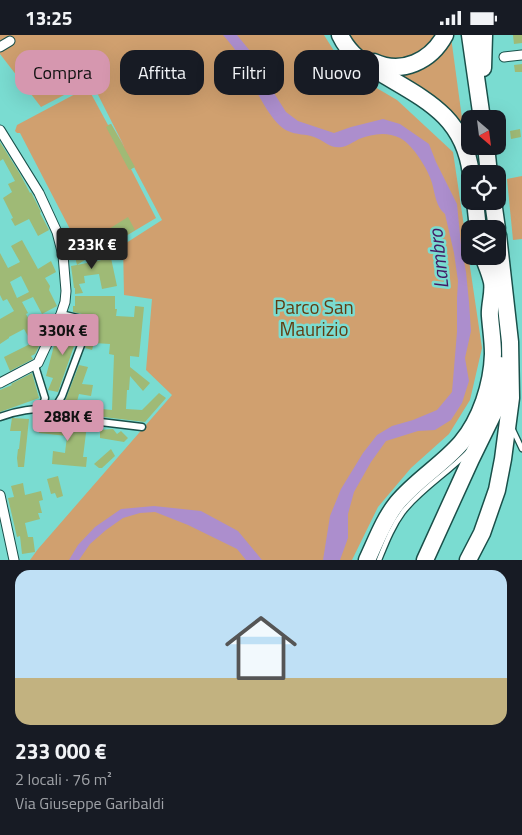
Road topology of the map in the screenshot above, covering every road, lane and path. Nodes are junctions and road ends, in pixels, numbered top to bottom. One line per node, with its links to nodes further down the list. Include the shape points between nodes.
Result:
1 (340, 35): 15 (highway, via 350,52 363,63 442,113 460,135)
2 (345, 35): 3 (highway, via 361,55 376,63 385,67 405,67 424,59)
3 (445, 35)
4 (460, 35): 12 (highway)
5 (470, 35): 11 (highway)
6 (484, 35): 11 (highway)
7 (10, 41): 8 (street)
8 (0, 47)
9 (522, 55): 10 (street)
10 (504, 57)
11 (480, 101): 13 (highway)
12 (470, 110)
13 (481, 110)
14 (0, 130): 20 (street, via 39,193 57,232 66,285)
15 (469, 165)
16 (486, 265): 19 (highway)
17 (490, 265): 19 (highway)
18 (501, 265): 26 (highway, via 510,342)
19 (492, 283): 28 (highway, via 498,328 500,391); 32 (highway, via 493,355 481,408 462,443 396,504)
20 (61, 314): 21 (street, via 41,359); 24 (street, via 90,321)
21 (33, 367): 22 (street); 23 (street, via 45,398)
22 (0, 383)
23 (42, 408): 24 (street); 25 (street)
24 (55, 408): 27 (street, via 59,417)
25 (0, 417)
26 (508, 421): 29 (lane); 35 (highway, via 496,490 482,533)
27 (142, 427)
28 (485, 431): 33 (lane, via 404,511 394,525); 34 (highway)
29 (522, 449)
30 (0, 495): 31 (street)
31 (14, 560)
32 (367, 560)
33 (379, 560)
34 (425, 560)
35 (468, 560)

